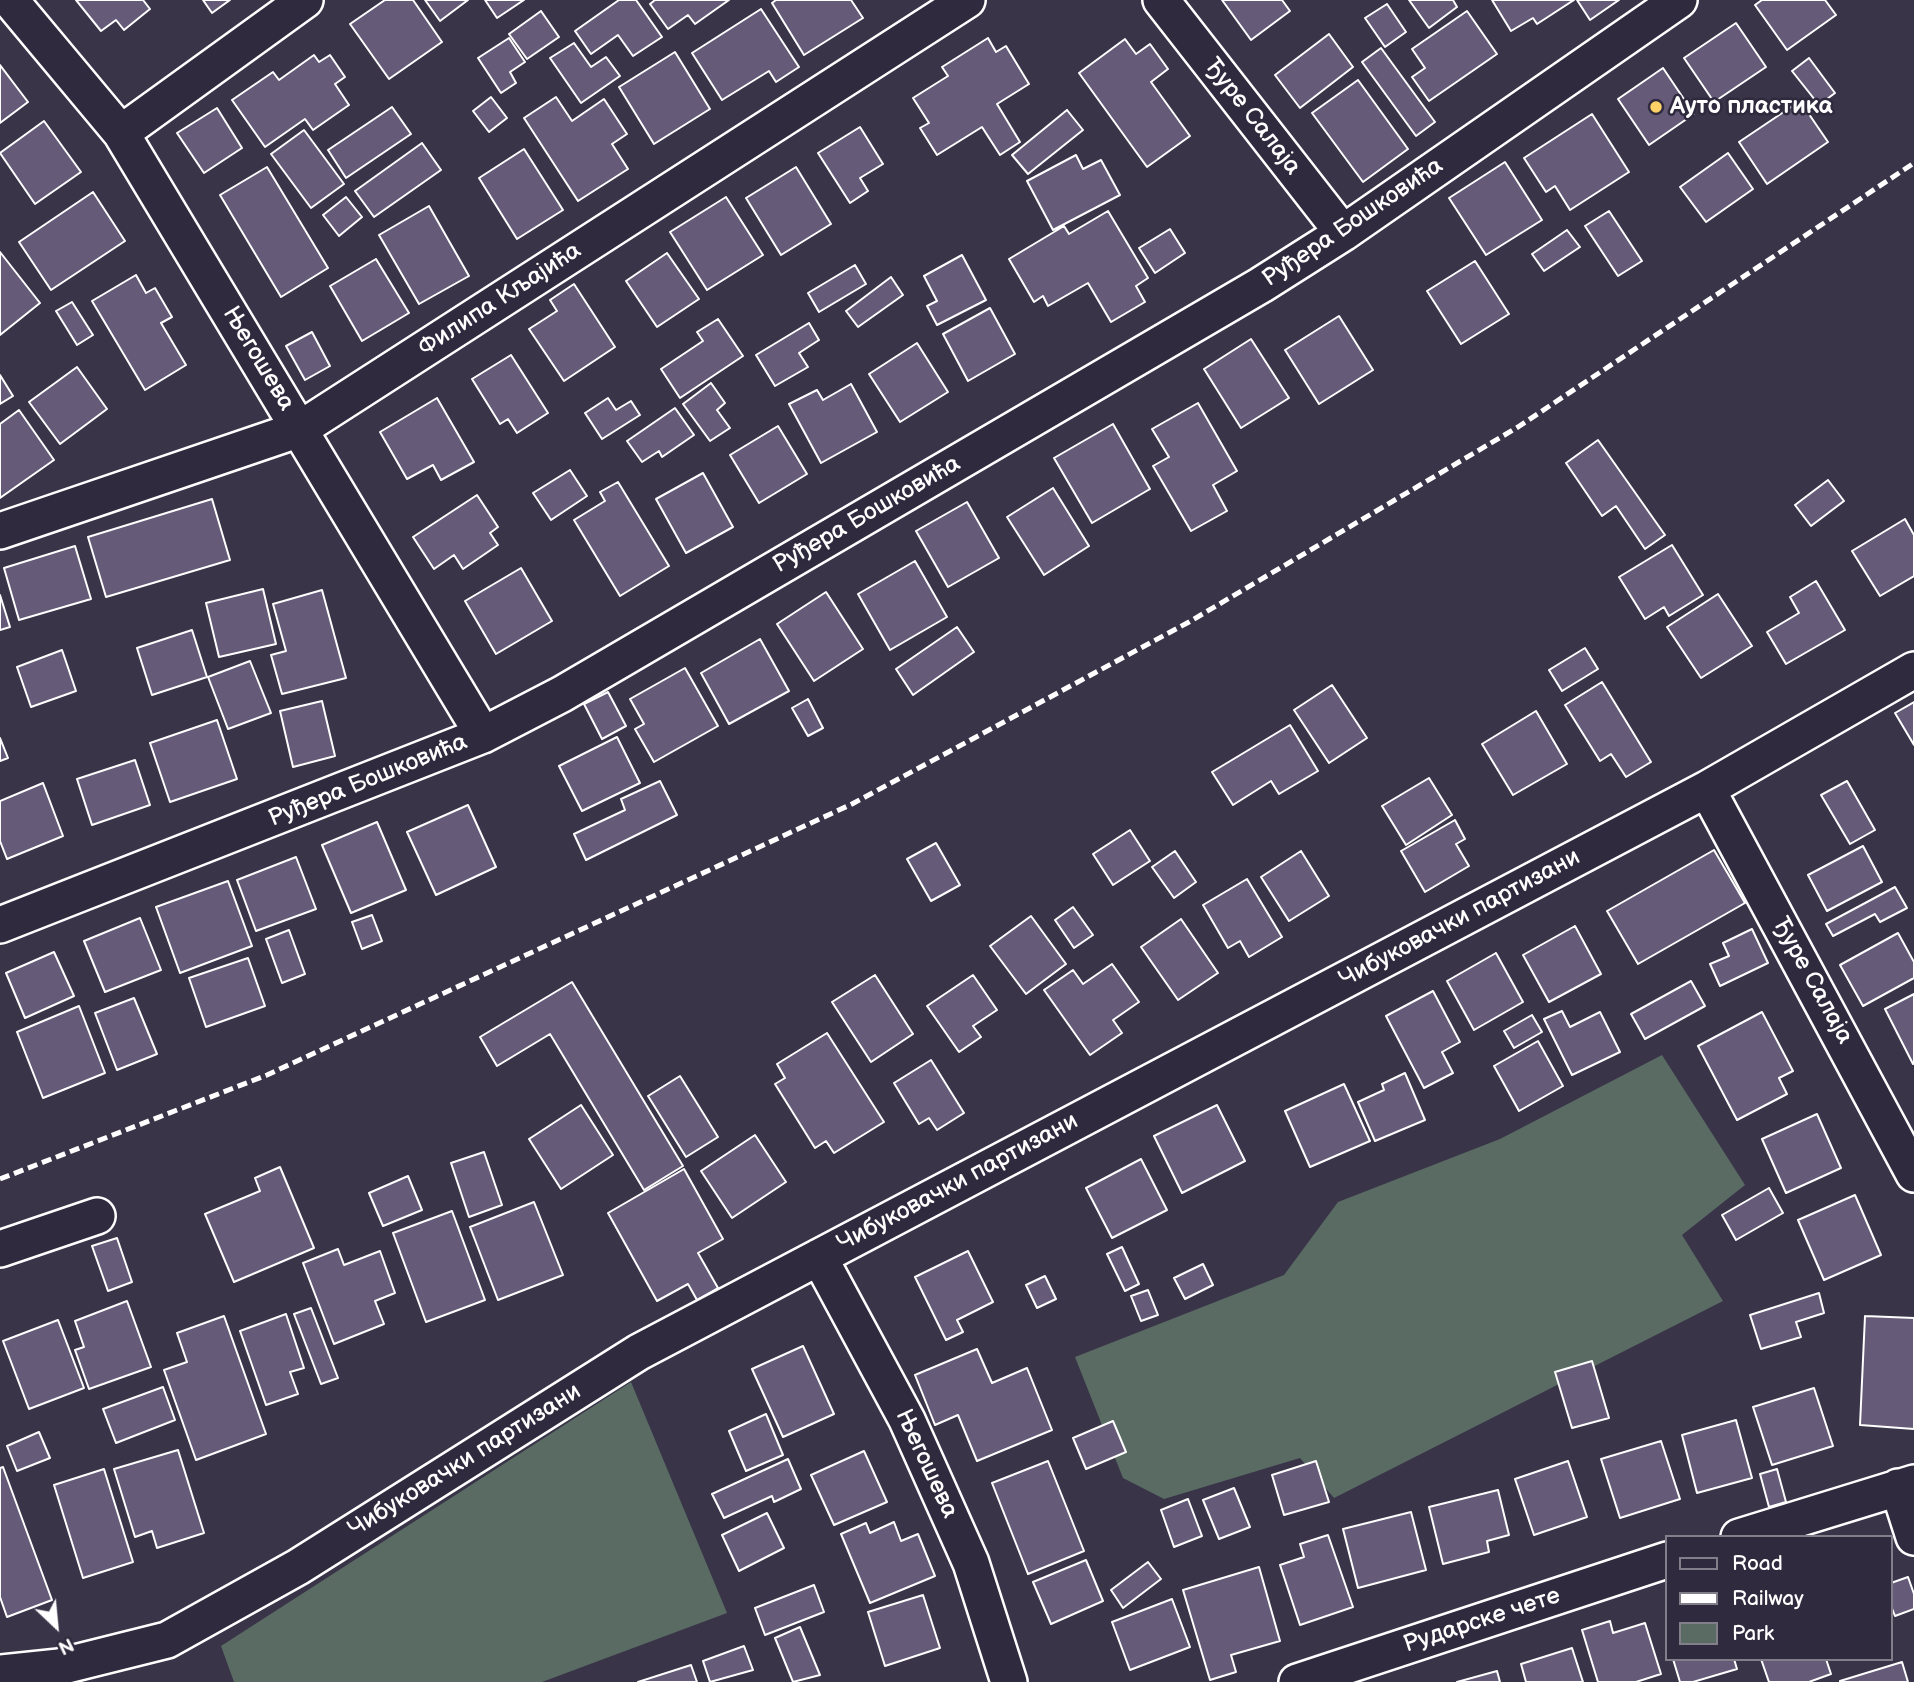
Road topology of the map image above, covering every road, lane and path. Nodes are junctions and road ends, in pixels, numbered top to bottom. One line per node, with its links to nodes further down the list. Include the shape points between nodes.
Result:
1 (10, 0): 6 (street, Његошева)
2 (305, 0): 6 (street)
3 (967, 0): 8 (street, Филипа Кљајића)
4 (1161, 0): 7 (street, Ђуре Салаја)
5 (1679, 0): 7 (street, Руђера Бошковића)
6 (121, 133): 8 (street, Његошева)
7 (1343, 233): 11 (street, Руђера Бошковића, via 562,694)
8 (300, 429): 9 (street, Филипа Кљајића); 11 (street, Његошева)
9 (0, 531)
10 (1914, 670): 12 (street, Чибуковачки партизани)
11 (483, 735): 13 (street, Руђера Бошковића)
12 (1707, 789): 14 (street, Ђуре Салаја); 18 (street, Чибуковачки партизани)
13 (0, 925)
14 (1905, 1132): 15 (street, Ђуре Салаја)
15 (1914, 1174)
16 (97, 1216): 17 (street)
17 (0, 1249)
18 (819, 1256): 23 (street, Чибуковачки партизани, via 639,1352 298,1567 167,1640 59,1667); 24 (street, Његошева, via 906,1420 971,1563)
19 (1906, 1485): 20 (street); 21 (street)
20 (1746, 1535)
21 (1914, 1536)
22 (1666, 1560): 25 (street, Рударске чете)
23 (0, 1673)
24 (1009, 1682)
25 (1297, 1682)

